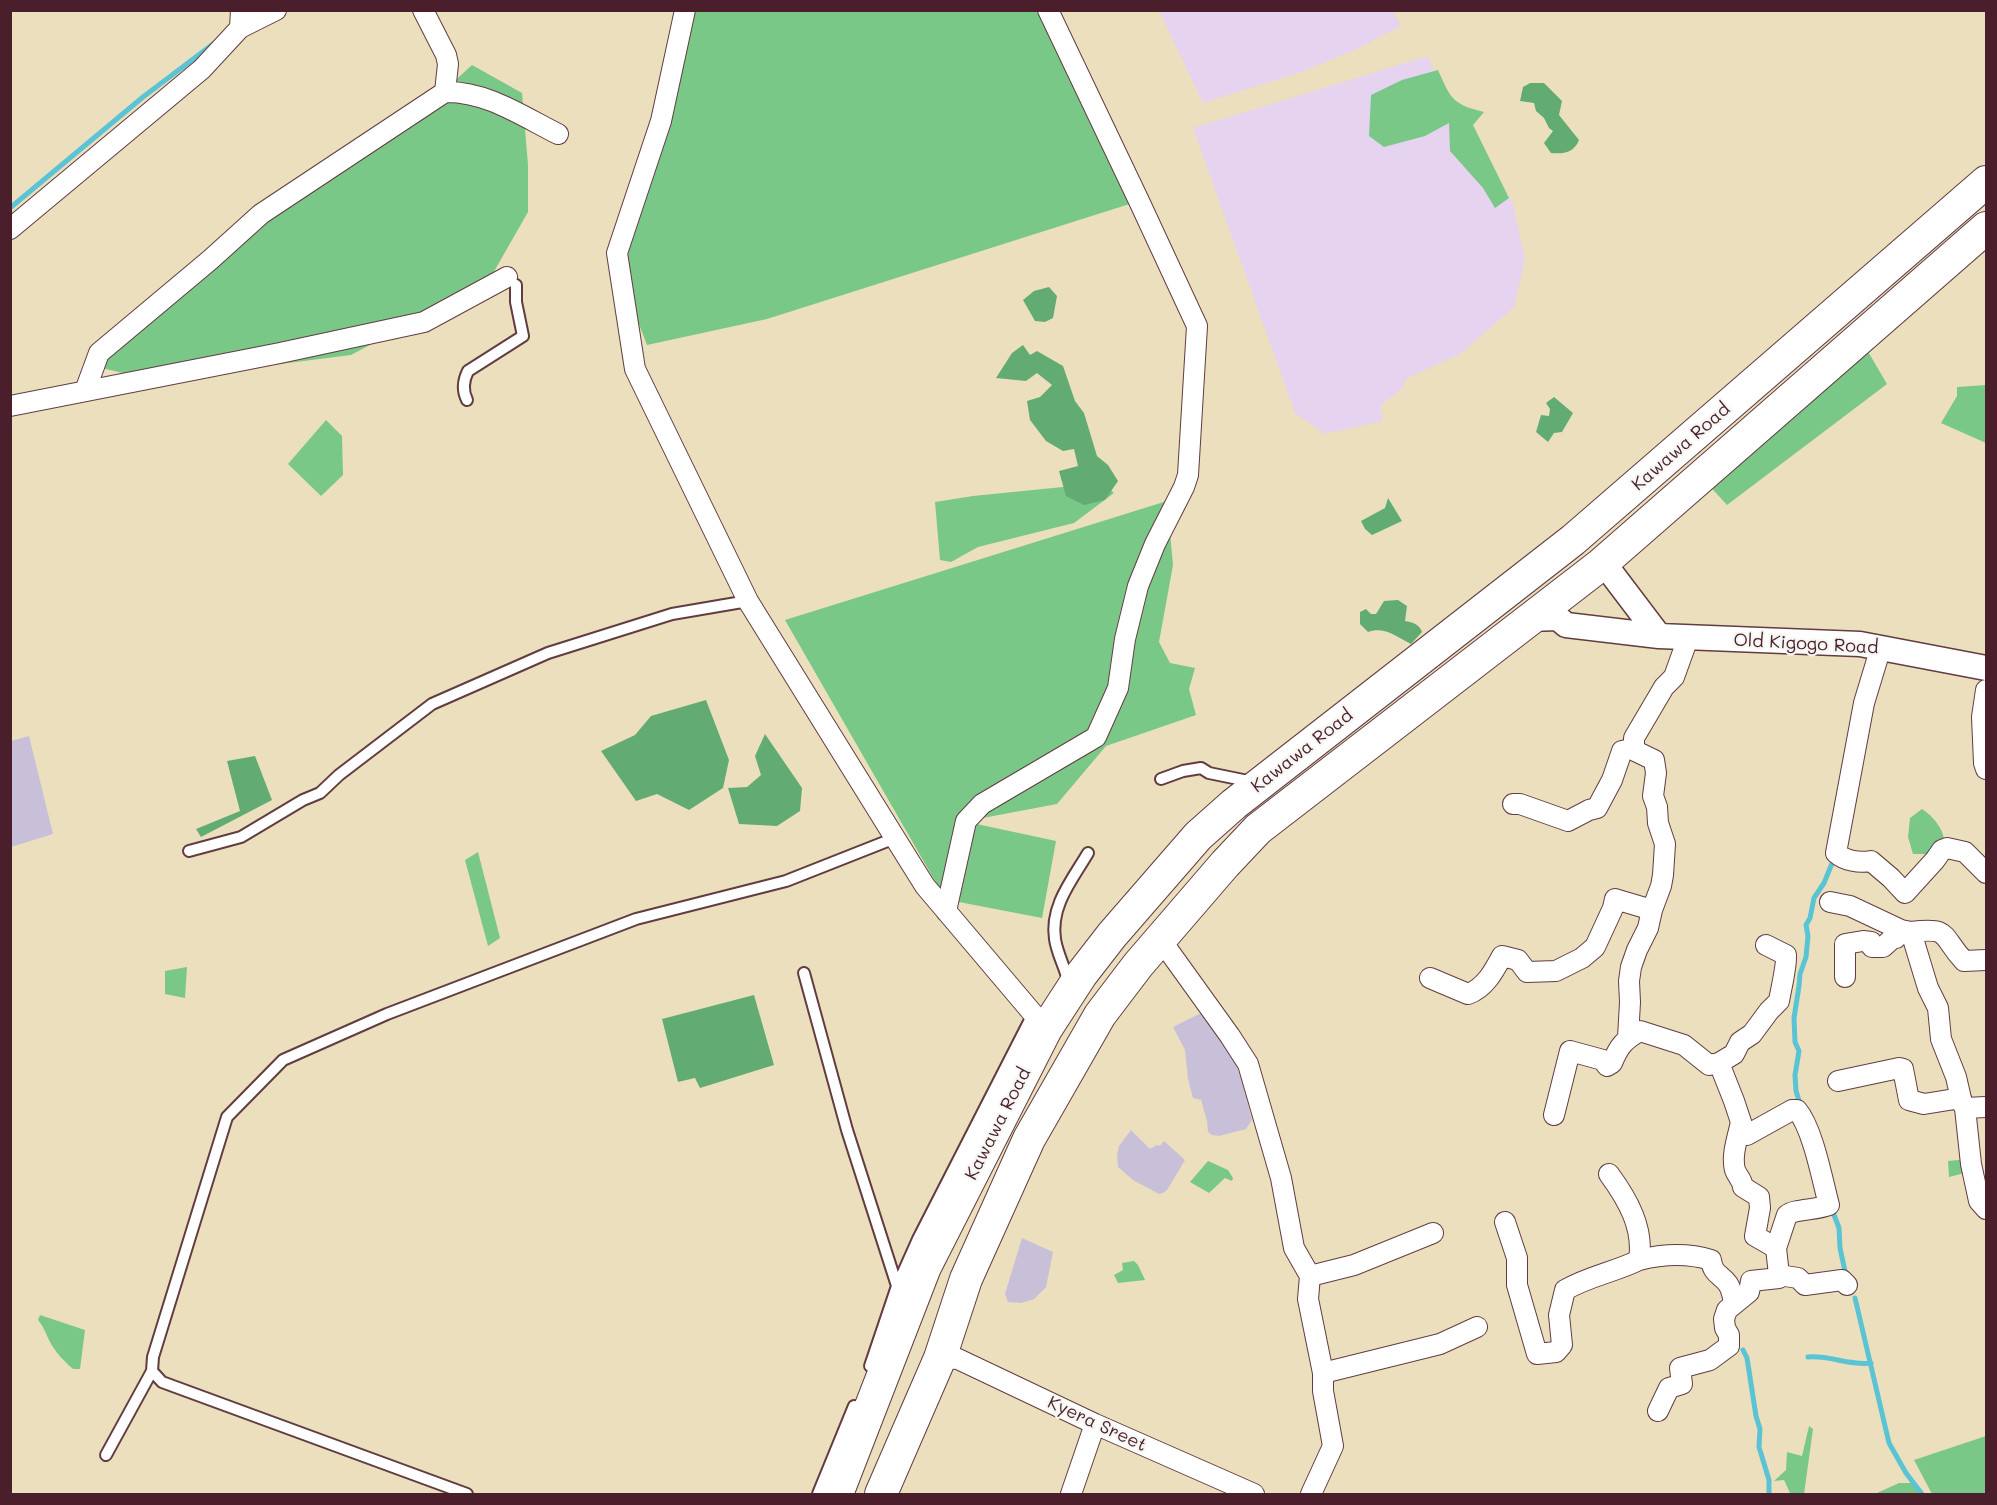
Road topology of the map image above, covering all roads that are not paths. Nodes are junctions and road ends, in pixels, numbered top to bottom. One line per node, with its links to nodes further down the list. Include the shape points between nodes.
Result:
1 (276, 10): 5 (street, via 256,19)
2 (423, 10): 6 (street, via 446,55)
3 (685, 10): 16 (street, via 661,121 617,253 635,369)
4 (1048, 10): 34 (street, via 1197,326 1188,475 1138,586 1118,688 1096,736 982,804 966,821)
5 (241, 20): 10 (street, via 202,69)
6 (445, 92): 7 (street, via 472,93); 12 (street, via 261,214 99,353)
7 (558, 134)
8 (1986, 182): 26 (main road, Kawawa Road, via 1573,540)
9 (1986, 228): 15 (main road, Kawawa Road)
10 (10, 229)
11 (511, 281): 12 (street, via 424,322); 13 (lane, via 523,336 468,371 464,381)
12 (85, 391): 14 (street)
13 (467, 400)
14 (10, 406)
15 (1599, 566): 17 (main road, Kawawa Road); 18 (street, via 1609,570)
16 (748, 601): 28 (street); 29 (lane, via 672,614 548,653 432,704 320,793 241,837)
17 (1529, 619): 18 (street, Old Kigogo Road, via 1558,618 1566,625); 36 (main road, Kawawa Road, via 1258,829)
18 (1659, 636): 19 (street, Old Kigogo Road)
19 (1688, 638): 20 (street, Old Kigogo Road); 23 (street, via 1674,677 1664,687)
20 (1881, 646): 21 (street, Old Kigogo Road); 31 (street, via 1864,702 1836,853 1861,863 1871,861 1905,893 1947,848 1965,852)
21 (1986, 668)
22 (1986, 690): 24 (street, via 1982,717)
23 (1631, 749): 27 (street, via 1622,751 1597,808 1568,821); 33 (street, via 1654,760 1656,773 1653,796 1665,844 1661,886)
24 (1986, 769)
25 (1161, 779): 26 (lane, via 1201,768)
26 (1262, 783): 42 (main road, Kawawa Road, via 1198,836 1112,935)
27 (1513, 804)
28 (895, 838): 34 (street); 64 (lane, via 786,881 636,919 387,1014 283,1060 227,1117 153,1357)
29 (189, 852)
30 (1088, 853): 42 (lane, via 1055,913 1055,941)
31 (1986, 873)
32 (1830, 902): 35 (street, via 1850,906)
33 (1652, 910): 41 (street, via 1615,899 1595,947 1556,971 1527,972 1518,960 1502,956 1477,991 1468,994); 44 (street, via 1631,967)
34 (946, 911): 43 (street)
35 (1906, 931): 38 (street, via 1939,931 1964,961); 40 (street, via 1883,947 1872,947 1871,942 1863,941 1845,944); 47 (street, via 1938,1008 1941,1039)
36 (1157, 944): 58 (street, via 1166,947 1248,1064 1281,1178 1294,1248); 63 (main road, Kawawa Road, via 1100,1015 1029,1139 966,1279)
37 (1766, 945): 45 (street, via 1786,955 1779,1001 1752,1034 1740,1041 1734,1053)
38 (1986, 960)
39 (804, 973): 60 (lane, via 847,1130)
40 (1845, 977)
41 (1430, 978)
42 (1071, 990): 43 (main road, Kawawa Road)
43 (1040, 1022): 60 (main road, Kawawa Road, via 926,1267)
44 (1628, 1038): 45 (street, via 1640,1031 1684,1045 1709,1065); 49 (street, via 1607,1066 1603,1060 1570,1051)
45 (1719, 1063): 50 (street)
46 (1838, 1081): 47 (street, via 1899,1068 1909,1100 1924,1104)
47 (1963, 1103): 48 (street); 52 (street, via 1979,1201)
48 (1986, 1107)
49 (1554, 1115)
50 (1741, 1122): 55 (street, via 1735,1172 1743,1187 1760,1197 1755,1236); 55 (street, via 1747,1135 1797,1110 1806,1126 1829,1205 1789,1213)
51 (1609, 1174): 56 (street, via 1637,1221)
52 (1986, 1209)
53 (1505, 1222): 56 (street, via 1516,1258 1516,1285 1538,1355 1557,1352 1562,1345 1559,1315 1565,1290)
54 (1433, 1233): 58 (street, via 1354,1265)
55 (1776, 1248): 57 (street)
56 (1640, 1260): 61 (street, via 1698,1256 1711,1260 1712,1269 1728,1283)
57 (1779, 1275): 59 (street, via 1798,1278 1805,1285 1842,1280); 61 (street, via 1751,1281 1749,1292)
58 (1310, 1276): 66 (street, via 1308,1299)
59 (1847, 1285)
60 (903, 1299): 65 (lane); 73 (main road, Kawawa Road)
61 (1734, 1304): 68 (street, via 1724,1319 1729,1346 1710,1360 1680,1368 1682,1384 1669,1388)
62 (1477, 1327): 66 (street, via 1440,1344)
63 (940, 1359): 69 (street, Kyera Sreet, via 958,1359); 74 (main road, Kawawa Road)
64 (152, 1371): 70 (lane); 71 (lane, via 162,1383)
65 (868, 1373)
66 (1323, 1373): 77 (street, via 1333,1446)
67 (859, 1395): 72 (lane)
68 (1658, 1411)
69 (1095, 1424): 75 (street); 76 (street, Kyera Sreet)
70 (106, 1455)
71 (467, 1494)
72 (818, 1494)
73 (837, 1494)
74 (882, 1494)
75 (1071, 1494)
76 (1254, 1494)
77 (1311, 1494)

